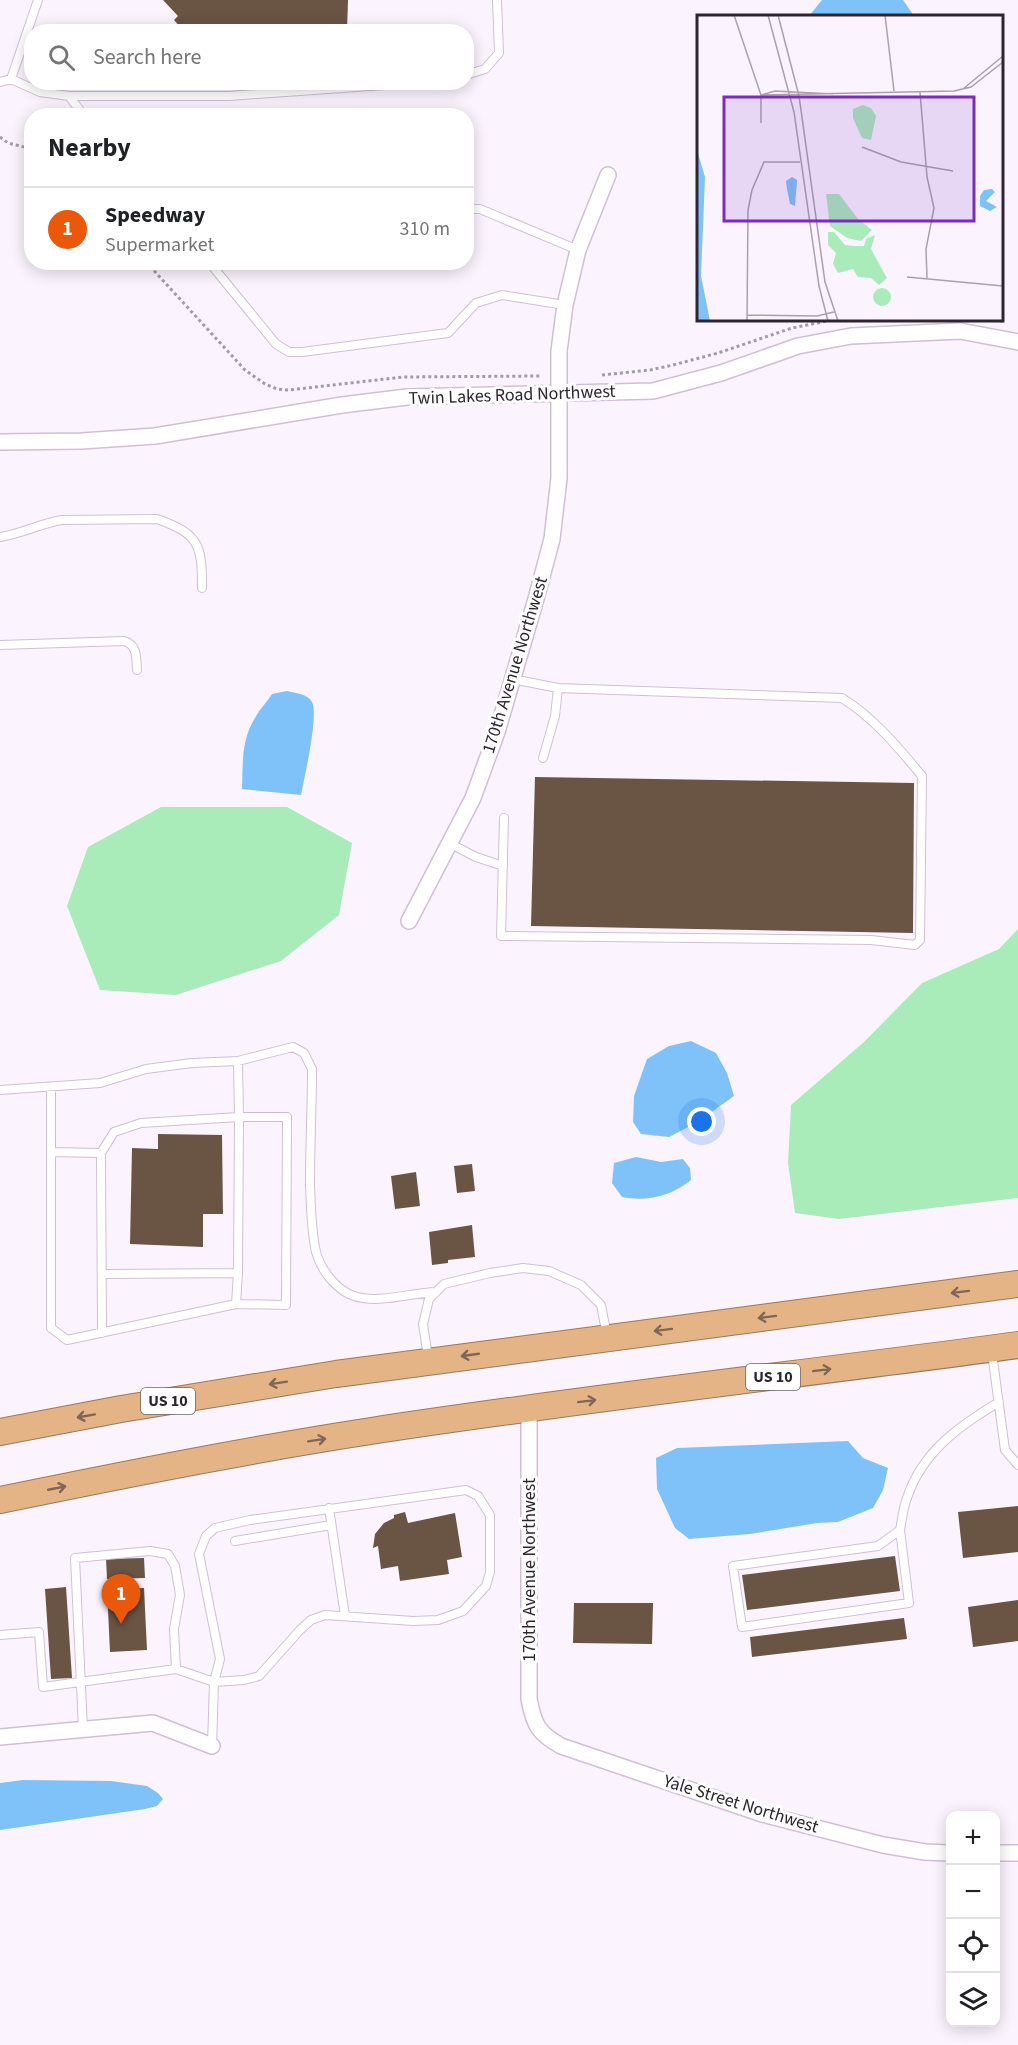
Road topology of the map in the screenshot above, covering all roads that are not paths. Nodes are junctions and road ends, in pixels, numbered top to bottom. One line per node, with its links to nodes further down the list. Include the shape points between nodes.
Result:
1 (38, 0): 3 (lane)
2 (498, 0): 5 (lane, via 499,53 484,69)
3 (30, 24)
4 (24, 41): 6 (lane)
5 (474, 72)
6 (11, 79): 7 (lane); 8 (lane)
7 (0, 82)
8 (24, 85)
9 (36, 90): 11 (lane)
10 (314, 90): 11 (lane, via 229,96)
11 (69, 96): 12 (lane)
12 (78, 108)
13 (608, 175): 15 (street, 170th Avenue Northwest)
14 (474, 209): 15 (lane)
15 (578, 250): 17 (street, 170th Avenue Northwest)
16 (216, 270): 17 (lane, via 276,344 289,352 448,333 476,303 502,295)
17 (565, 305): 19 (street, 170th Avenue Northwest)
18 (1018, 342): 19 (street, Twin Lakes Road Northwest, via 960,331 851,336 798,346 721,373 652,391)
19 (559, 392): 20 (street, Twin Lakes Road Northwest, via 407,397 155,436); 25 (street, 170th Avenue Northwest, via 559,478 552,539)
20 (0, 442)
21 (0, 537): 22 (lane, via 62,520 157,519 197,543 202,560)
22 (202, 588)
23 (0, 645): 24 (lane, via 124,641 135,650)
24 (138, 670)
25 (512, 679): 26 (lane); 29 (street, 170th Avenue Northwest, via 473,798)
26 (558, 688): 27 (lane); 30 (lane, via 842,698 857,707 922,776 920,940 915,945 871,940 501,936)
27 (543, 758)
28 (504, 818): 30 (lane)
29 (449, 843): 30 (lane); 31 (street, 170th Avenue Northwest)
30 (503, 866)
31 (409, 921)
32 (238, 1061): 33 (lane, via 146,1069 100,1083); 35 (lane); 41 (lane, via 293,1047 304,1053 312,1069 311,1212 316,1253 328,1276 344,1292 367,1299)
33 (51, 1088): 34 (lane); 36 (lane)
34 (0, 1090)
35 (239, 1117): 37 (lane, via 141,1123 114,1132); 38 (lane); 42 (lane, via 287,1117 286,1305)
36 (51, 1152): 37 (lane); 43 (lane, via 51,1328 67,1340)
37 (101, 1153): 39 (lane)
38 (238, 1273): 39 (lane); 42 (lane)
39 (102, 1274): 43 (lane)
40 (1018, 1284): 44 (highway, US 10, one-way to 44)
41 (436, 1292): 44 (lane, via 444,1284 490,1273 523,1268 549,1271 581,1285 601,1305); 47 (lane, via 429,1299 423,1324)
42 (236, 1305): 43 (lane)
43 (102, 1333)
44 (608, 1337): 47 (highway, US 10, one-way to 47)
45 (1018, 1345): 46 (highway, US 10)
46 (991, 1348): 48 (lane); 49 (highway, US 10, one-way to 46)
47 (428, 1361): 50 (highway, US 10, one-way to 50, via 232,1390)
48 (999, 1402): 51 (lane, via 1005,1450); 55 (lane, via 944,1440 919,1470 906,1500)
49 (529, 1408): 52 (highway, US 10, one-way to 49, via 259,1449); 63 (street, 170th Avenue Northwest, via 529,1699 533,1721)
50 (0, 1432)
51 (1018, 1465)
52 (0, 1500)
53 (328, 1508): 54 (lane); 57 (lane, via 466,1490 478,1496 490,1515 490,1572 486,1586 463,1611 438,1620); 61 (lane, via 215,1528 206,1536 199,1554 220,1659)
54 (331, 1525): 56 (lane); 57 (lane)
55 (900, 1530): 55 (lane, via 878,1546 733,1566 742,1627 909,1603)
56 (235, 1541)
57 (345, 1616): 61 (lane, via 325,1615 311,1620 259,1676)
58 (0, 1635): 60 (lane, via 39,1632 43,1688)
59 (176, 1669): 60 (lane); 60 (lane, via 174,1629 180,1595 175,1566 168,1554 150,1551 75,1558); 61 (lane)
60 (80, 1681): 62 (lane)
61 (214, 1682): 65 (lane)
62 (82, 1729): 64 (street); 65 (street, via 153,1723)
63 (540, 1730): 66 (street, Yale Street Northwest, via 561,1746 762,1814 883,1845)
64 (0, 1737)
65 (212, 1746)
66 (946, 1852)
67 (1000, 1853): 68 (street)
68 (1018, 1853)

